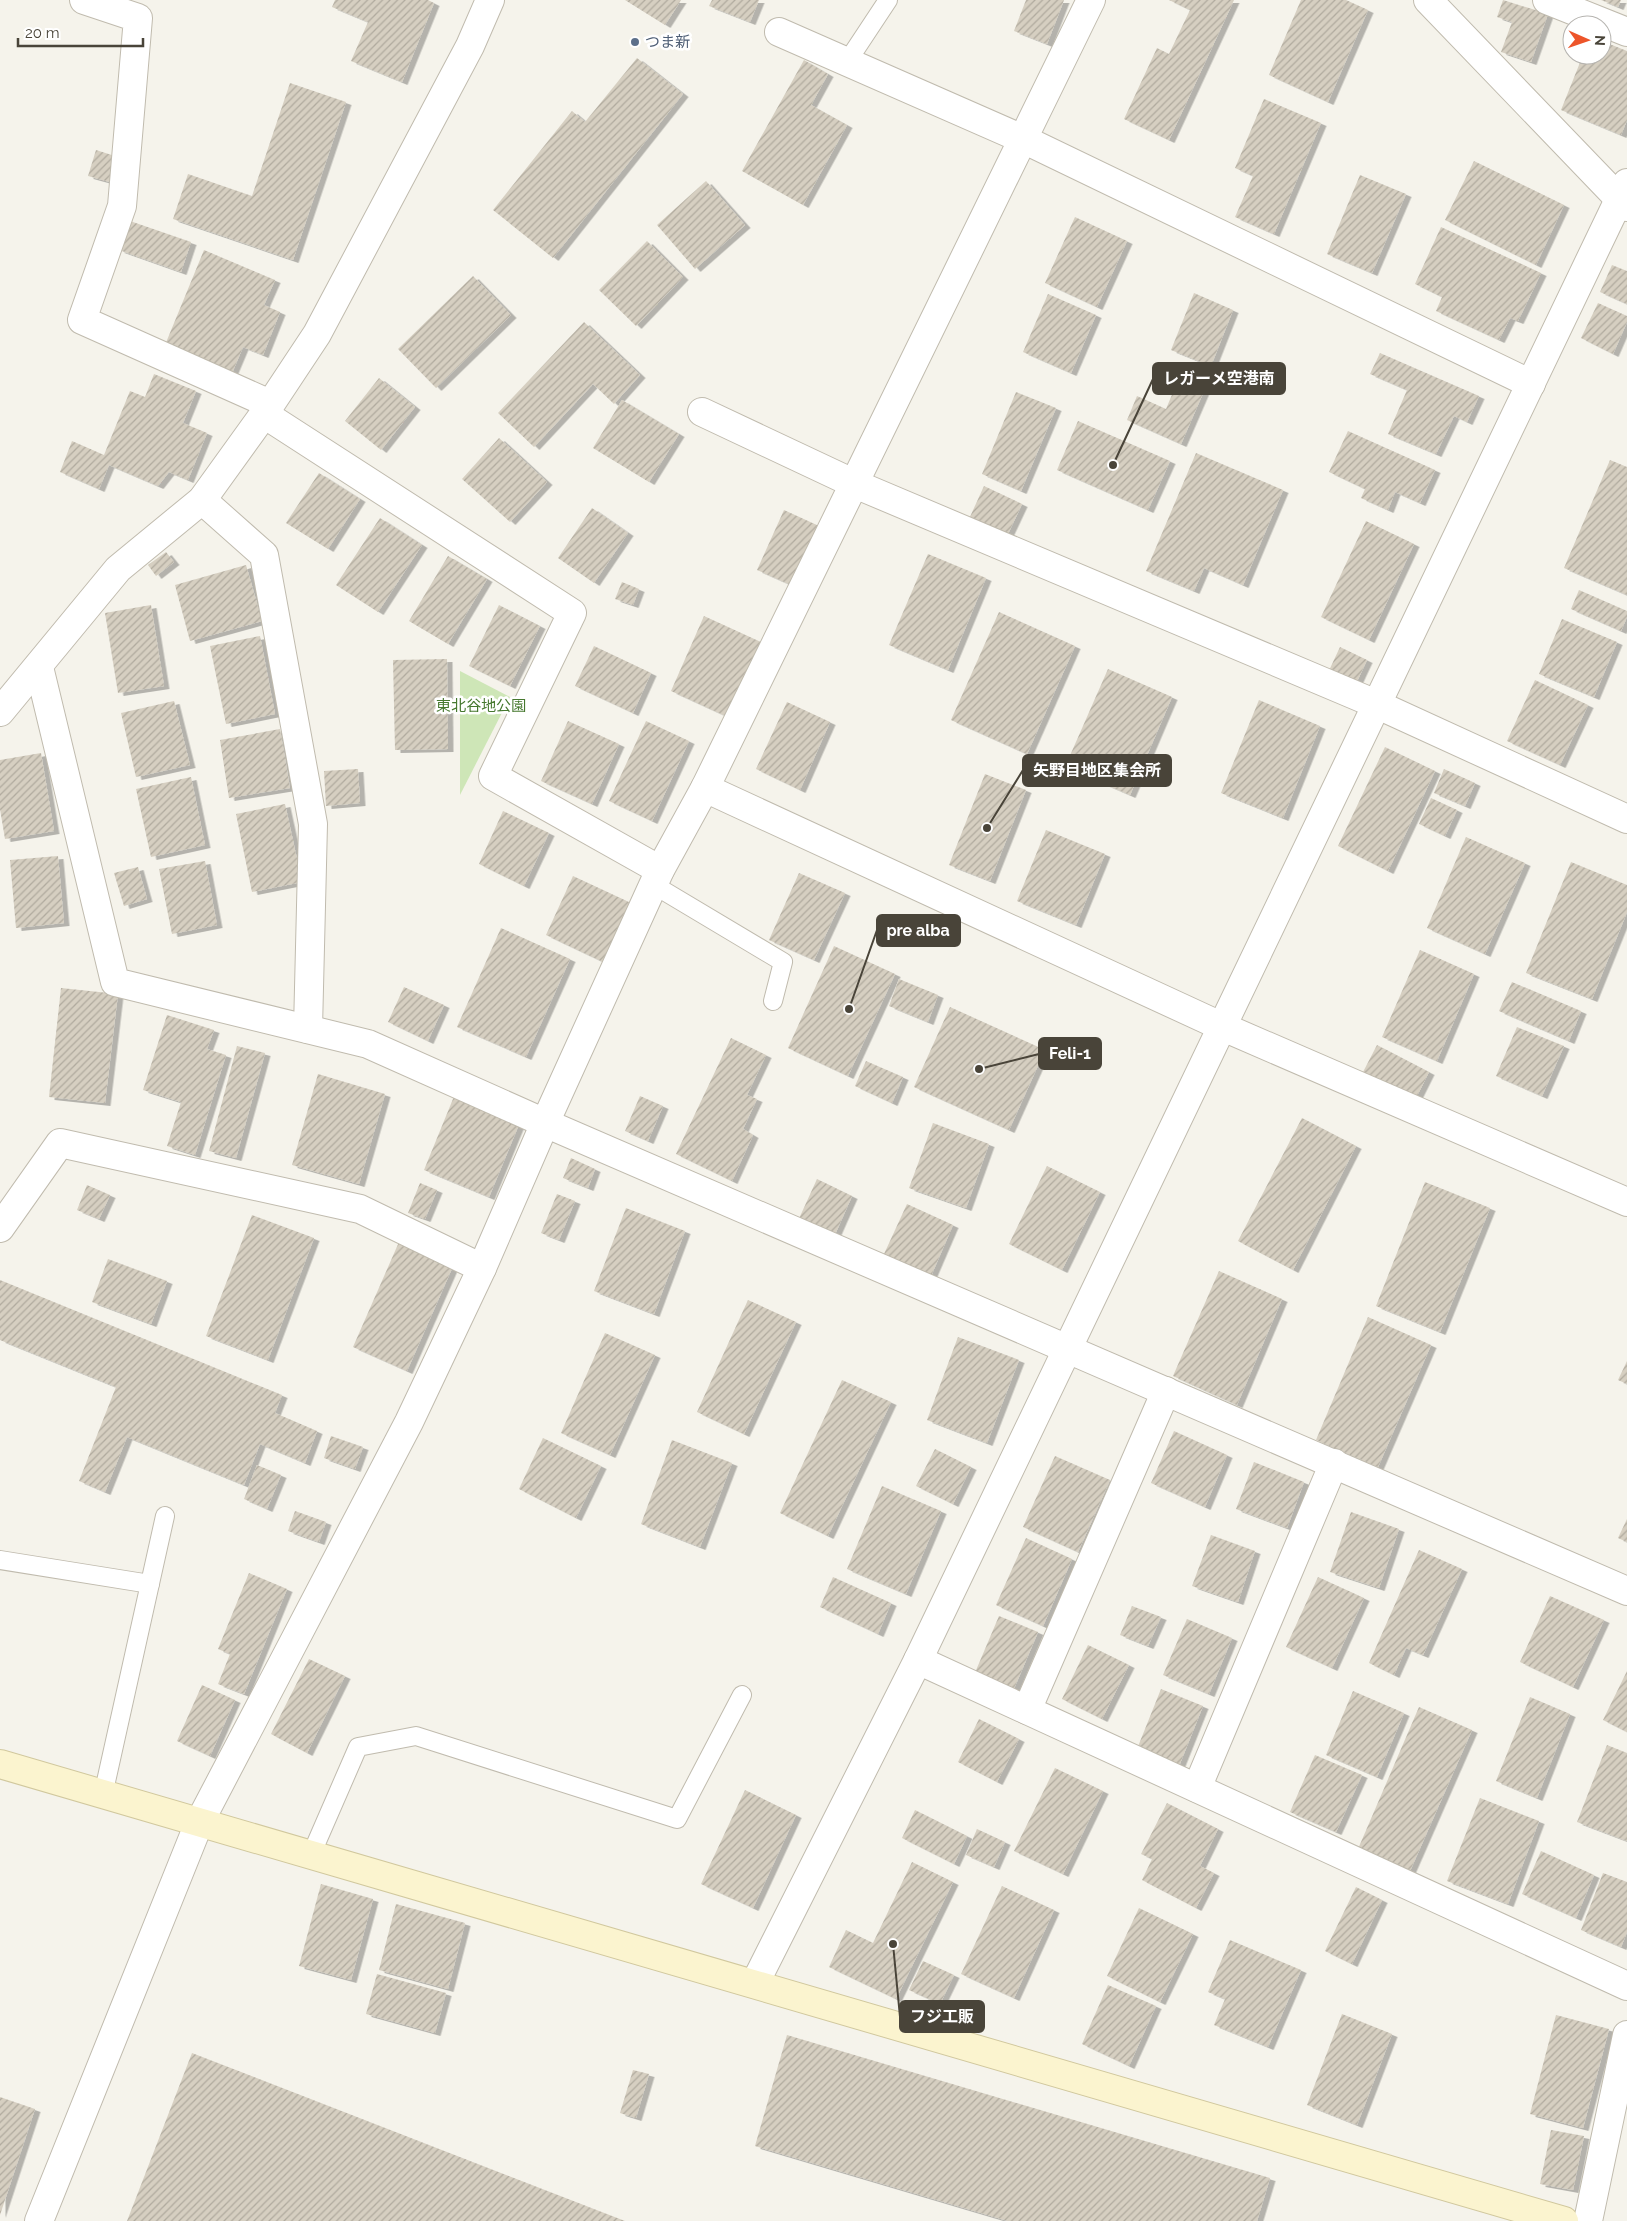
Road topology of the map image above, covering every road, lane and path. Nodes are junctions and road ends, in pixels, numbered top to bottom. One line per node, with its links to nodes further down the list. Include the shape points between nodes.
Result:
1 (84, 0): 13 (street, via 138,18 122,206 82,320)
2 (490, 0): 13 (street, via 470,46 317,334)
3 (888, 0): 9 (lane)
4 (1091, 0): 10 (street)
5 (1428, 0): 11 (street)
6 (1547, 0): 8 (street)
7 (779, 32): 9 (street)
8 (1627, 32)
9 (847, 62): 10 (street)
10 (1024, 140): 12 (street); 15 (street)
11 (1624, 197): 12 (street)
12 (1531, 384): 18 (street)
13 (267, 409): 16 (street); 22 (street, via 572,613 493,776)
14 (702, 412): 15 (street)
15 (856, 484): 18 (street); 20 (street)
16 (202, 500): 17 (street, via 118,569); 25 (street, via 264,555 312,824)
17 (39, 667): 19 (street); 25 (street, via 114,982)
18 (1376, 704): 21 (street); 24 (street)
19 (0, 712)
20 (705, 788): 22 (street); 24 (street)
21 (1627, 819)
22 (657, 878): 23 (lane, via 783,962); 26 (street)
23 (774, 1001)
24 (1223, 1027): 27 (street); 30 (street)
25 (308, 1030): 26 (street, via 368,1044)
26 (545, 1123): 29 (street); 30 (street)
27 (1627, 1202)
28 (0, 1228): 29 (street, via 60,1143 360,1209)
29 (482, 1268): 43 (street, via 409,1422)
30 (1066, 1348): 31 (street); 37 (street)
31 (1166, 1390): 32 (street); 39 (street)
32 (1334, 1463): 36 (street); 41 (street)
33 (165, 1516): 35 (lane)
34 (0, 1560): 35 (lane)
35 (150, 1584): 42 (lane)
36 (1627, 1591)
37 (918, 1660): 39 (street); 45 (street)
38 (742, 1695): 44 (lane, via 678,1819 416,1736 358,1747)
39 (1027, 1710): 41 (street)
40 (0, 1764): 42 (street)
41 (1197, 1788): 46 (street)
42 (104, 1795): 43 (street)
43 (199, 1823): 44 (street); 48 (street)
44 (311, 1855): 45 (street)
45 (755, 1983): 49 (street)
46 (1627, 1986)
47 (1627, 2034): 50 (street)
48 (39, 2221)
49 (1564, 2221)
50 (1588, 2221)

